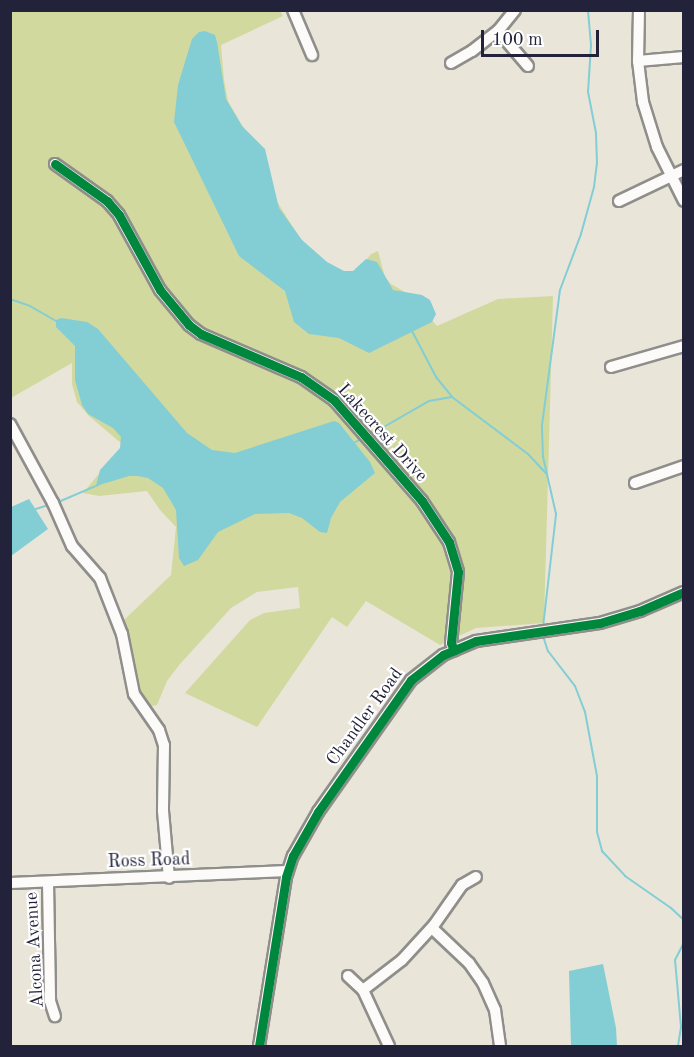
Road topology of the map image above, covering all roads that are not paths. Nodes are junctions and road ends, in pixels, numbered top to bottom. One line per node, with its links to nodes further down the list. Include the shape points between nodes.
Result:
1 (293, 10): 5 (street)
2 (515, 10): 4 (street)
3 (639, 10): 7 (street)
4 (498, 31): 8 (street); 9 (street)
5 (312, 55)
6 (684, 57): 7 (street)
7 (638, 61): 12 (street, via 645,112)
8 (451, 63)
9 (528, 66)
10 (55, 164): 21 (street, Lakecrest Drive, via 119,214 160,290 189,325 201,334 301,377 334,400 422,501 449,542 459,579 451,643)
11 (684, 170): 12 (street)
12 (671, 176): 13 (street); 14 (street)
13 (619, 201)
14 (684, 201)
15 (684, 346): 16 (street)
16 (611, 367)
17 (10, 424): 24 (street, via 72,546 100,578 122,634 134,694 159,730 164,745 163,810)
18 (684, 466): 19 (street)
19 (634, 483)
20 (684, 592): 21 (street, Chandler Road, via 600,623 486,639)
21 (454, 650): 22 (street, Chandler Road, via 419,672 390,706 304,834)
22 (288, 871): 24 (street, Ross Road); 31 (street, Chandler Road)
23 (476, 877): 27 (street, via 462,885)
24 (169, 878): 26 (street, Ross Road)
25 (10, 882): 26 (street, Ross Road)
26 (48, 882): 30 (street, Alcona Avenue, via 50,1001)
27 (432, 928): 29 (street, via 402,960); 33 (street, via 469,963 483,983 495,1010)
28 (348, 976): 29 (street)
29 (363, 990): 32 (street)
30 (54, 1016)
31 (259, 1047)
32 (389, 1047)
33 (500, 1047)

